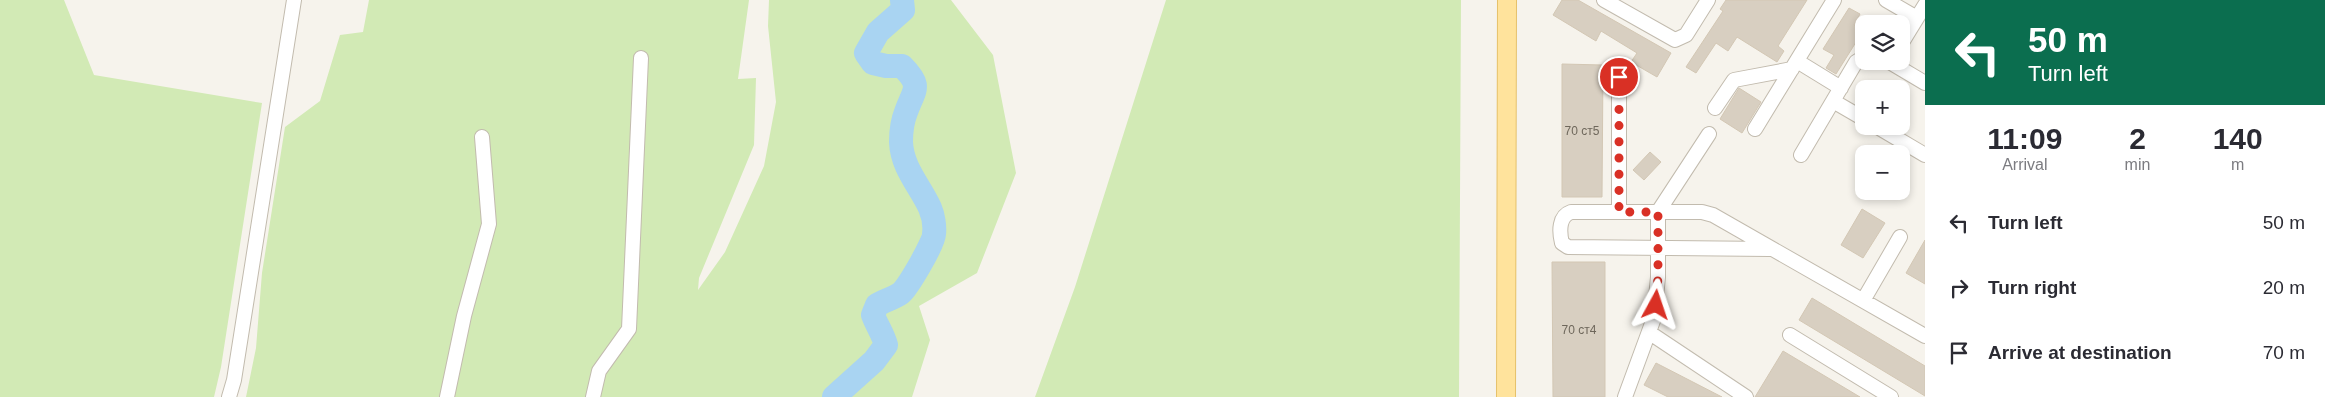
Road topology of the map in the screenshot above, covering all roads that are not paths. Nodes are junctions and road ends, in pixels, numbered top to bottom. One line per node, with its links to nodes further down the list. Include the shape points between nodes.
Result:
1 (294, 0): 35 (street)
2 (1508, 0): 38 (main road)
3 (1604, 0): 4 (street, via 1675,40 1686,35)
4 (1708, 0)
5 (1834, 0): 12 (street)
6 (1886, 0): 8 (street)
7 (1925, 5): 8 (street)
8 (1917, 18): 9 (street)
9 (1910, 29)
10 (641, 58): 37 (street, via 629,329 599,370)
11 (1855, 64): 16 (street)
12 (1794, 65): 16 (street); 18 (street, via 1734,80); 20 (street)
13 (1903, 70): 15 (street)
14 (1619, 77): 26 (street)
15 (1925, 83)
16 (1841, 88): 17 (street)
17 (1833, 101): 19 (street); 24 (street)
18 (1715, 108)
19 (1855, 114)
20 (1754, 129)
21 (1708, 134): 27 (street)
22 (1891, 135): 25 (street)
23 (482, 137): 36 (street, via 489,224 464,316)
24 (1801, 154)
25 (1925, 155)
26 (1619, 212): 27 (street); 29 (street, via 1566,214 1561,221 1562,243 1568,247)
27 (1658, 212): 29 (street); 30 (street, via 1713,215)
28 (1900, 236): 31 (street)
29 (1658, 248): 30 (street); 32 (street, via 1654,318)
30 (1773, 249): 31 (street)
31 (1864, 299): 34 (street)
32 (1650, 333): 39 (street); 40 (street)
33 (1790, 336): 41 (street)
34 (1925, 336)
35 (229, 397)
36 (447, 397)
37 (593, 397)
38 (1506, 397)
39 (1625, 397)
40 (1746, 397)
41 (1891, 397)

